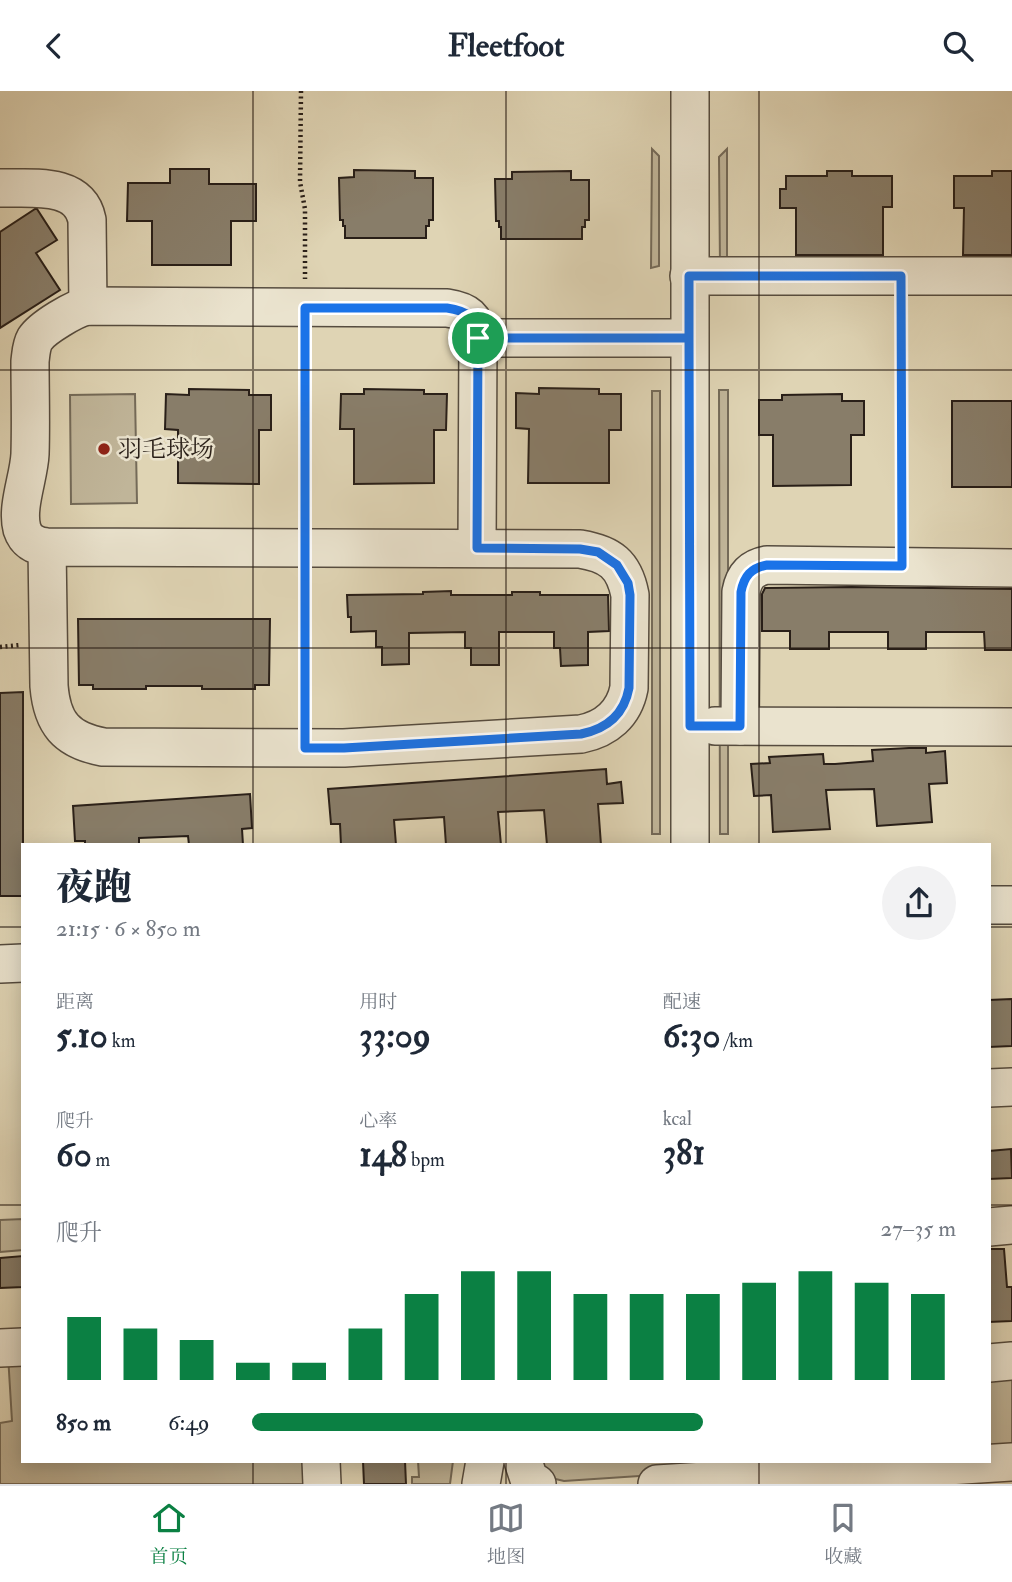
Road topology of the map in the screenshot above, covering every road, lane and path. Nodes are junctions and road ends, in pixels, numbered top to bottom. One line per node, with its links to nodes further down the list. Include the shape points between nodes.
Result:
1 (301, 91): 8 (path)
2 (690, 91): 4 (street)
3 (0, 188): 7 (street, via 57,190 79,202 87,220)
4 (689, 276): 5 (street); 10 (street)
5 (901, 276): 6 (street); 14 (path)
6 (1012, 276)
7 (88, 306): 8 (street); 11 (street, via 36,337 31,354 30,457 22,528 26,538)
8 (305, 308): 9 (street, via 447,308 472,318); 12 (path)
9 (478, 338): 10 (street); 13 (street)
10 (689, 338): 16 (street)
11 (47, 547): 12 (street); 19 (street, via 50,695 54,714 67,733 103,747)
12 (305, 548): 13 (street); 19 (path)
13 (477, 548): 19 (street, via 580,549 598,552 617,565 630,595 629,688 615,718 581,734)
14 (902, 566): 15 (street); 17 (street, via 767,565 752,569 741,592)
15 (1012, 568)
16 (690, 726): 17 (street); 20 (street)
17 (740, 726): 18 (street)
18 (1012, 727)
19 (305, 748)
20 (690, 843)
21 (991, 905): 22 (street)
22 (1012, 905)
23 (21, 963): 24 (street)
24 (0, 964)
25 (1012, 1087): 26 (street)
26 (991, 1088)
27 (1012, 1225): 28 (street)
28 (991, 1227)
29 (21, 1347): 30 (street)
30 (0, 1348)
31 (1012, 1361): 32 (street)
32 (991, 1363)
33 (1012, 1462): 40 (street)
34 (321, 1463): 37 (street)
35 (485, 1463): 38 (street)
36 (524, 1463): 39 (street, via 529,1479)
37 (322, 1484)
38 (481, 1484)
39 (537, 1484)
40 (657, 1484)

